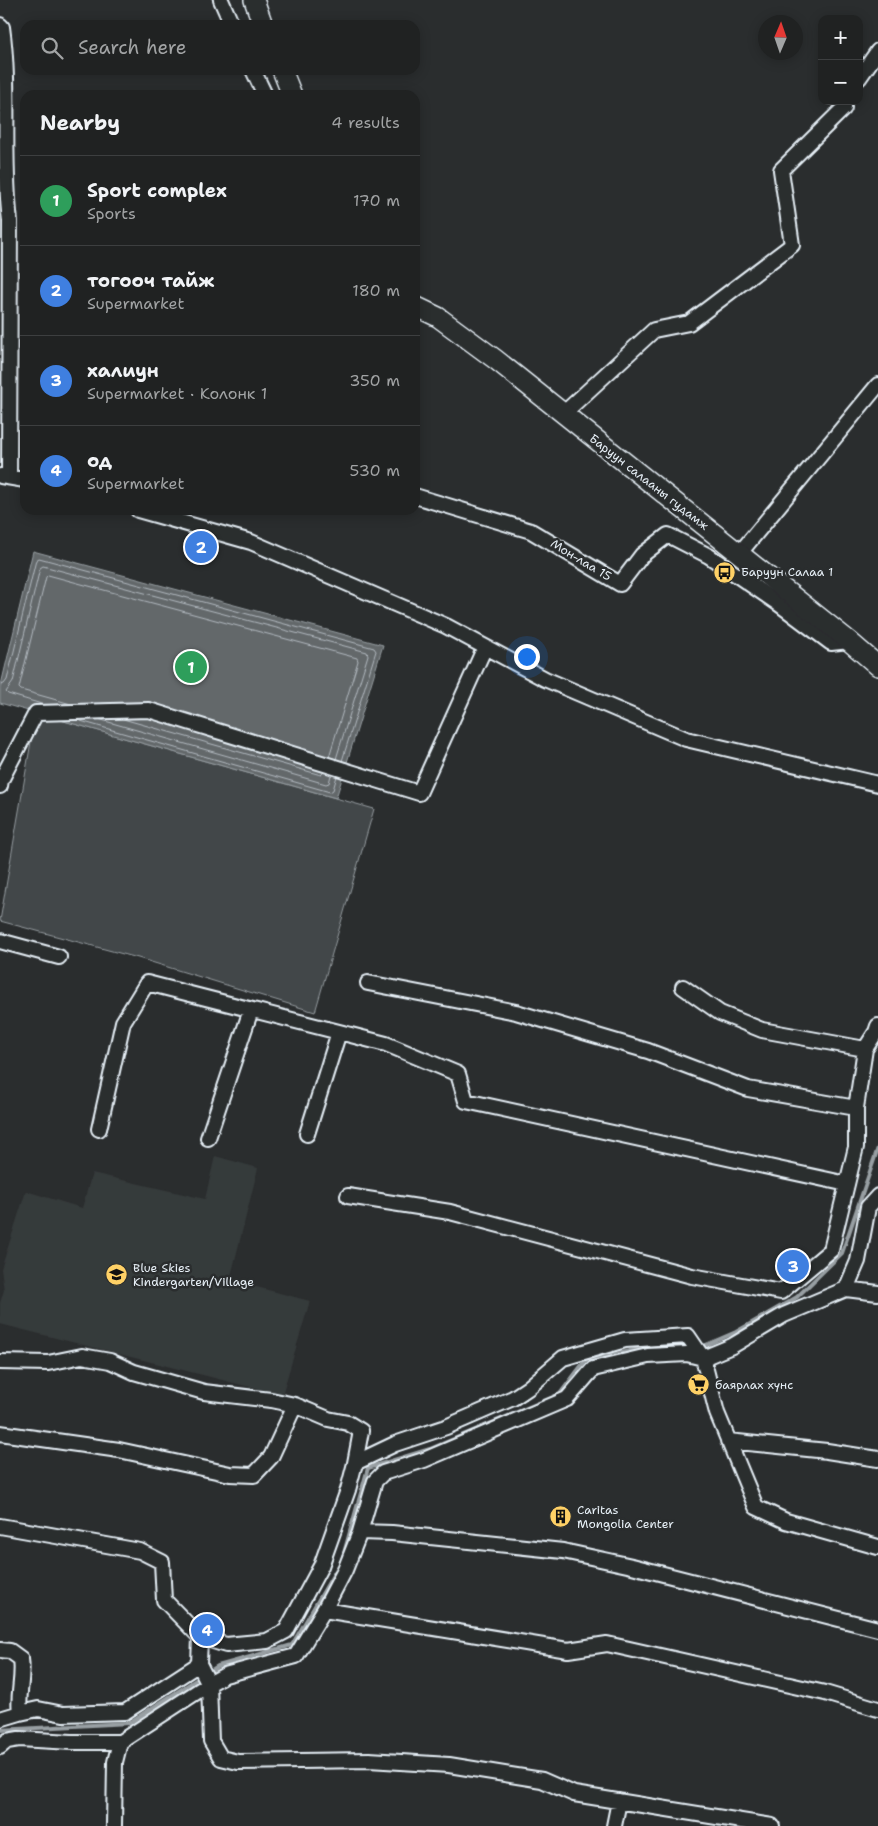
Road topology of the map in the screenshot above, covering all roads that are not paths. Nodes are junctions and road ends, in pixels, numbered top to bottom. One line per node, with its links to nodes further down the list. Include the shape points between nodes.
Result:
1 (221, 0): 3 (street)
2 (254, 0): 4 (main road)
3 (230, 20)
4 (262, 20)
5 (0, 25): 18 (street, via 6,51 10,220)
6 (878, 51): 7 (street)
7 (863, 72)
8 (255, 75): 10 (street)
9 (284, 75): 11 (main road)
10 (263, 90)
11 (290, 90)
12 (844, 105): 17 (street, via 781,170 792,245 689,323 654,330)
13 (420, 308): 15 (main road, Баруун салааны гудамж)
14 (420, 316): 15 (street)
15 (467, 338): 17 (main road, Баруун салааны гудамж)
16 (878, 385): 22 (street)
17 (563, 414): 22 (main road, Баруун салааны гудамж)
18 (5, 476): 19 (street)
19 (20, 479)
20 (420, 497): 23 (street, Мон-лаа 15, via 532,531 620,584 642,555 668,535 709,556 831,643)
21 (156, 515): 24 (street, via 251,542 446,626)
22 (739, 554): 23 (main road, Баруун салааны гудамж)
23 (849, 640): 25 (main road, Баруун салааны гудамж)
24 (485, 647): 26 (street, via 545,680 686,739); 27 (street, via 419,793 149,710 36,713)
25 (878, 666)
26 (878, 784)
27 (0, 786)
28 (0, 941): 29 (street)
29 (59, 957)
30 (368, 983): 36 (street, via 516,1012 648,1051 748,1089)
31 (683, 987): 35 (street, via 720,1013 762,1030)
32 (251, 1010): 34 (street); 37 (street, via 147,983 123,1022); 39 (street)
33 (878, 1026): 35 (street)
34 (339, 1032): 38 (street); 40 (street, via 386,1044 458,1074 466,1101)
35 (865, 1049): 36 (street)
36 (856, 1108): 40 (street, via 856,1147)
37 (99, 1129)
38 (307, 1134)
39 (208, 1138)
40 (847, 1184): 41 (street, via 831,1250 781,1292 692,1276 450,1212)
41 (348, 1196)
42 (878, 1196): 43 (street, via 868,1207 858,1261)
43 (846, 1289): 44 (street); 45 (street, via 784,1315 732,1346)
44 (878, 1293)
45 (697, 1350): 49 (street); 51 (street, via 688,1336 626,1340 563,1358 513,1398 446,1427 395,1444); 53 (street, via 687,1354 648,1356 593,1369 567,1399 424,1460 383,1473 375,1481)
46 (0, 1362): 47 (street, via 48,1363 82,1356 110,1361 134,1372 204,1392)
47 (295, 1406): 48 (street, via 271,1457 254,1475 230,1474 118,1450); 51 (street, via 348,1423 361,1431)
48 (0, 1433)
49 (728, 1441): 50 (street); 54 (street, via 756,1507 786,1521)
50 (878, 1459)
51 (355, 1464): 57 (street, via 321,1566 286,1631 267,1641 226,1645)
52 (0, 1526): 57 (street, via 140,1550 162,1562 164,1600)
53 (360, 1532): 55 (street); 56 (street, via 563,1551)
54 (878, 1547)
55 (324, 1610): 59 (street, via 296,1656 225,1675); 60 (street, via 568,1650 607,1644 825,1693)
56 (878, 1629)
57 (200, 1637): 59 (street)
58 (0, 1650): 61 (street, via 10,1651 21,1659)
59 (204, 1674): 61 (street, via 125,1712 63,1714 38,1709); 63 (street); 65 (street, via 211,1741 222,1758 238,1762 370,1760 449,1765 542,1780 574,1794)
60 (878, 1710)
61 (20, 1713): 62 (street)
62 (0, 1719)
63 (120, 1742): 64 (street, via 19,1738); 66 (street, via 115,1762)
64 (0, 1747)
65 (619, 1801): 67 (street); 68 (street)
66 (114, 1826)
67 (614, 1826)
68 (772, 1826)

